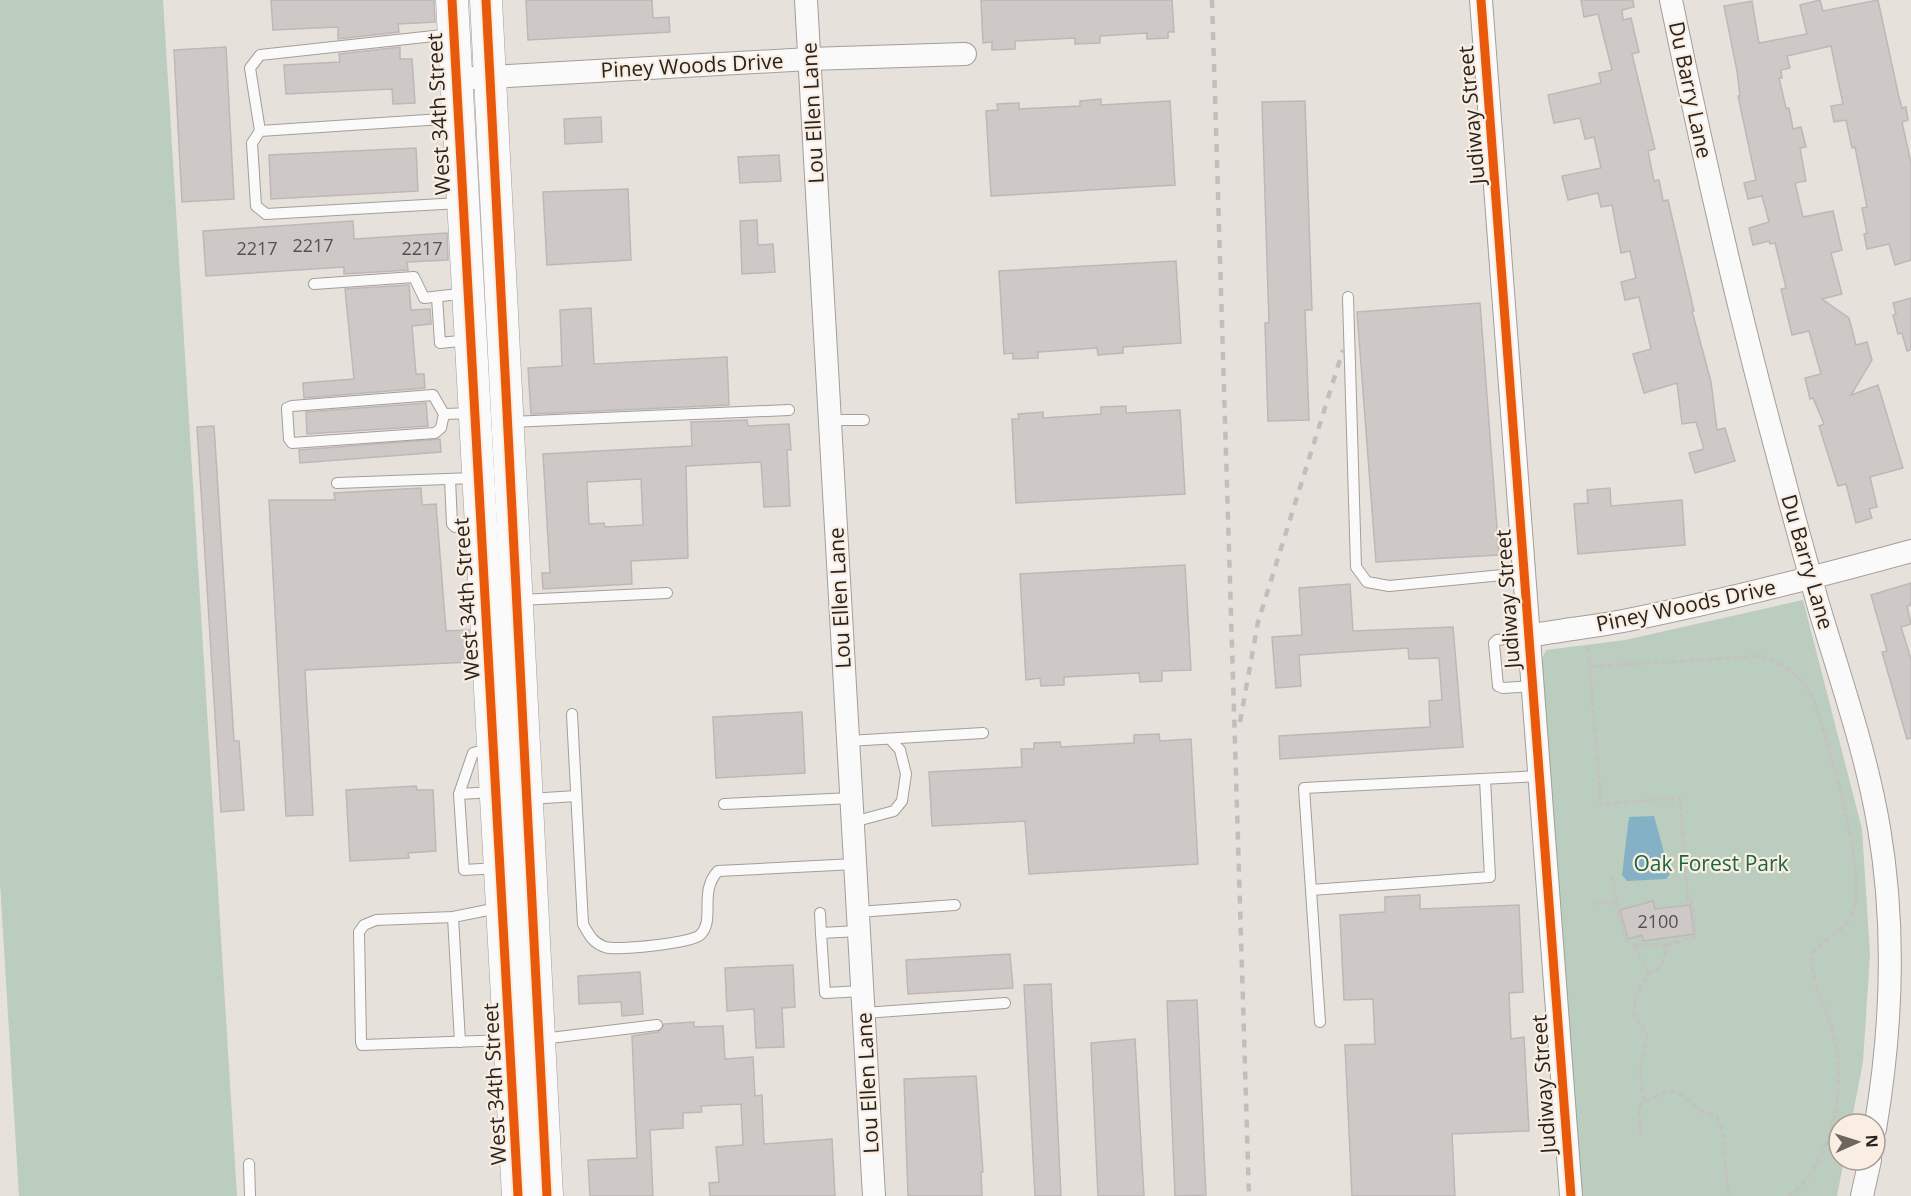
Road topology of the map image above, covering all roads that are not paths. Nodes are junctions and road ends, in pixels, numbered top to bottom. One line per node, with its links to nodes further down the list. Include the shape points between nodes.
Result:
1 (452, 0): 6 (main road, West 34th Street)
2 (486, 0): 9 (main road, West 34th Street)
3 (806, 0): 8 (street, Lou Ellen Lane)
4 (1481, 0): 28 (street, Judiway Street)
5 (1671, 0): 29 (street, Du Barry Lane, via 1745,337)
6 (453, 34): 10 (main road, West 34th Street); 12 (lane, via 260,55 250,68)
7 (965, 54): 8 (street, Piney Woods Drive)
8 (810, 59): 9 (street, Piney Woods Drive); 20 (street, Lou Ellen Lane)
9 (490, 77): 10 (street, Piney Woods Drive); 17 (main road, West 34th Street)
10 (455, 79): 11 (main road, West 34th Street)
11 (457, 118): 12 (lane); 13 (main road, West 34th Street)
12 (260, 131): 13 (lane, via 252,143 256,206 266,214)
13 (462, 203): 16 (main road, West 34th Street)
14 (314, 284): 16 (lane, via 414,277 424,298)
15 (1348, 297): 28 (lane, via 1356,567 1367,582 1389,586)
16 (461, 313): 17 (main road); 19 (main road, West 34th Street)
17 (502, 320): 22 (main road, West 34th Street)
18 (789, 410): 22 (lane)
19 (459, 414): 19 (lane, via 435,434 292,442 287,408 433,395); 23 (main road, West 34th Street)
20 (830, 420): 21 (lane); 37 (street, Lou Ellen Lane)
21 (864, 420)
22 (507, 423): 27 (main road, West 34th Street)
23 (464, 478): 24 (lane); 25 (main road, West 34th Street)
24 (337, 483)
25 (481, 539): 27 (main road); 38 (main road, West 34th Street)
26 (1911, 551): 29 (street, Piney Woods Drive)
27 (513, 552): 31 (main road, West 34th Street)
28 (1523, 573): 32 (street, Judiway Street)
29 (1811, 579): 32 (street, Piney Woods Drive, via 1622,621); 62 (street, Du Barry Lane, via 1863,750 1880,829 1889,913 1891,995)
30 (667, 593): 31 (lane)
31 (516, 600): 44 (main road, West 34th Street)
32 (1529, 636): 33 (street, Judiway Street); 33 (lane, via 1494,643 1498,686)
33 (1532, 686): 39 (street, Judiway Street)
34 (573, 714): 42 (lane)
35 (983, 733): 36 (lane)
36 (890, 739): 37 (lane); 46 (lane, via 900,750 906,774 902,801 894,811)
37 (848, 741): 43 (street, Lou Ellen Lane)
38 (495, 748): 41 (lane, via 473,753); 44 (main road, West 34th Street)
39 (1539, 776): 40 (lane); 69 (street, Judiway Street)
40 (1485, 779): 49 (lane, via 1490,877); 49 (lane, via 1304,788)
41 (459, 794): 44 (lane); 48 (lane, via 464,870)
42 (576, 796): 44 (lane); 47 (lane, via 583,924 592,940 606,948 685,942 700,936 706,926 709,880 718,871)
43 (852, 798): 45 (lane); 46 (street, Lou Ellen Lane)
44 (509, 799): 48 (main road, West 34th Street); 60 (main road, West 34th Street)
45 (724, 804)
46 (853, 822): 47 (street, Lou Ellen Lane)
47 (855, 864): 54 (street, Lou Ellen Lane)
48 (502, 868): 51 (main road, West 34th Street)
49 (1311, 890): 58 (lane)
50 (955, 905): 54 (lane)
51 (504, 908): 53 (lane); 60 (main road, West 34th Street)
52 (820, 912): 55 (lane)
53 (453, 916): 61 (lane); 61 (lane, via 376,920 364,925 359,932 361,1042)
54 (859, 921): 55 (lane); 56 (street, Lou Ellen Lane)
55 (821, 933): 56 (lane, via 825,993)
56 (863, 1002): 57 (lane); 68 (street, Lou Ellen Lane)
57 (1005, 1003)
58 (1320, 1022)
59 (657, 1025): 60 (lane)
60 (525, 1040): 61 (lane); 66 (main road, West 34th Street); 67 (main road, West 34th Street)
61 (460, 1042)
62 (1878, 1112)
63 (249, 1164): 65 (lane)
64 (1867, 1172): 70 (street)
65 (250, 1196)
66 (518, 1196)
67 (547, 1196)
68 (874, 1196)
69 (1571, 1196)
70 (1862, 1196)

